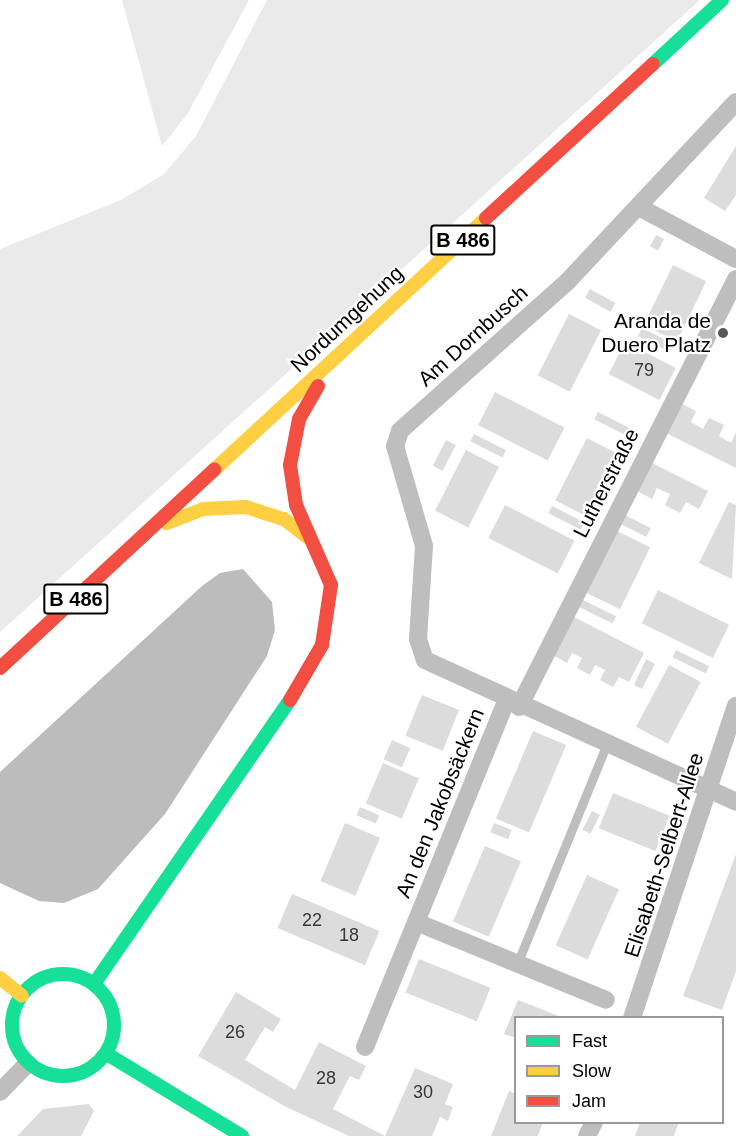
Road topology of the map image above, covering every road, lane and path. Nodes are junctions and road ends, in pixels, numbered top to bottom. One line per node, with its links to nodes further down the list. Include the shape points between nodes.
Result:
1 (722, 0): 6 (main road, Nordumgehung / B 486)
2 (736, 102): 3 (street, Am Dornbusch)
3 (639, 207): 4 (street); 10 (street, Am Dornbusch, via 567,282 400,431 395,446 424,546 418,639 425,660)
4 (736, 259)
5 (736, 279): 10 (street, Lutherstraße)
6 (332, 360): 7 (main road, Nordumgehung / B 486); 8 (main road, via 299,419 292,444 292,484)
7 (151, 530): 8 (main road, via 225,506 265,510); 9 (main road, Nordumgehung / B 486)
8 (310, 539): 18 (main road, via 331,585 322,645 292,697)
9 (0, 668)
10 (512, 704): 12 (street); 15 (street, An den Jakobsäckern)
11 (736, 706): 13 (street, Elisabeth-Selbert-Allee)
12 (606, 746): 13 (street); 16 (lane)
13 (710, 791): 14 (street); 21 (street, Elisabeth-Selbert-Allee)
14 (736, 801)
15 (416, 922): 16 (street, An den Jakobsäckern); 22 (street, An den Jakobsäckern)
16 (517, 964): 20 (street, An den Jakobsäckern)
17 (0, 978): 19 (main road)
18 (94, 984): 19 (main road, via 55,975); 23 (main road, via 105,995 115,1024)
19 (22, 996): 24 (main road, via 13,1030)
20 (606, 1000)
21 (632, 1016)
22 (365, 1047)
23 (107, 1054): 24 (main road, via 96,1065 69,1077 54,1076); 26 (main road)
24 (28, 1063): 25 (street)
25 (0, 1092)
26 (242, 1136)

